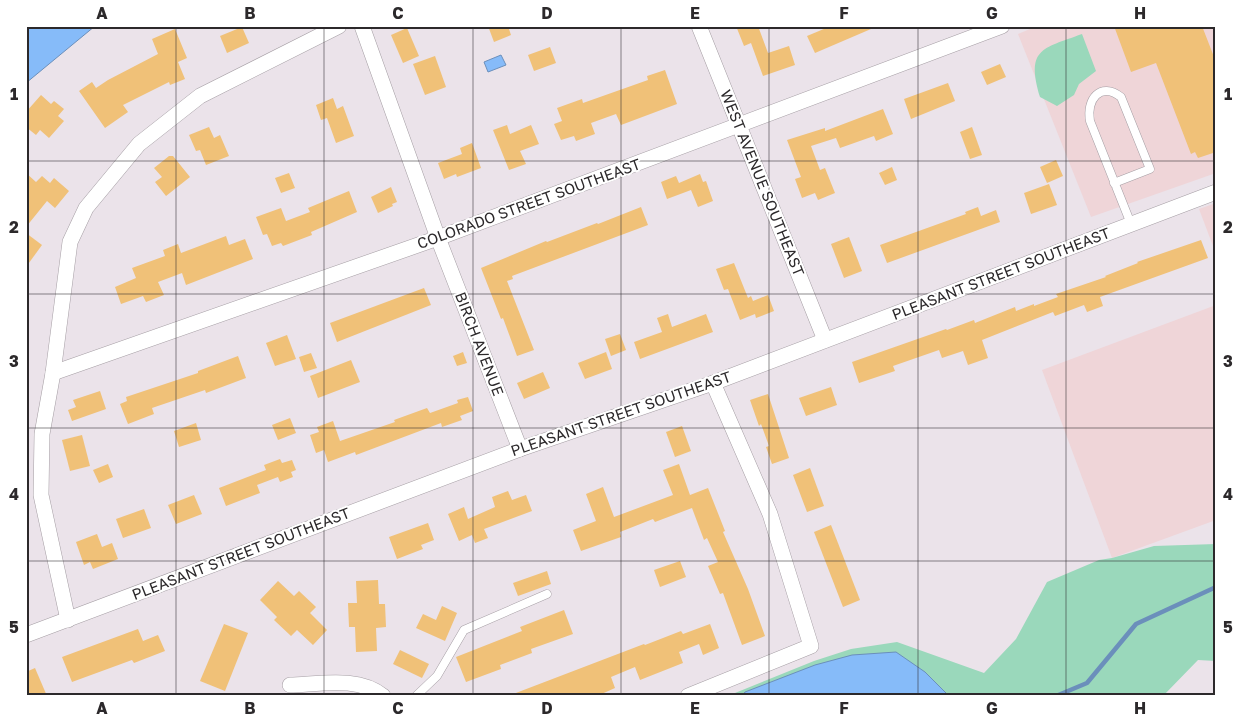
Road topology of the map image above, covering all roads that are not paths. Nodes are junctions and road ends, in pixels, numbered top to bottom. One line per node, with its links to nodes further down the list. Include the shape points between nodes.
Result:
1 (339, 26): 11 (street, via 200,96 139,144 86,208 70,242)
2 (362, 26): 9 (street, BIRCH AVENUE)
3 (699, 26): 5 (street, WEST AVENUE SOUTHEAST)
4 (1002, 26): 5 (street, COLORADO STREET SOUTHEAST)
5 (738, 126): 9 (street, COLORADO STREET SOUTHEAST); 10 (street, WEST AVENUE SOUTHEAST)
6 (1114, 183): 6 (lane, via 1088,112 1091,102 1104,91 1114,91 1121,96 1150,169); 8 (lane)
7 (1215, 196): 8 (street, PLEASANT STREET SOUTHEAST)
8 (1131, 224): 10 (street, PLEASANT STREET SOUTHEAST)
9 (438, 238): 11 (street, COLORADO STREET SOUTHEAST); 13 (street, BIRCH AVENUE)
10 (825, 340): 12 (street, PLEASANT STREET SOUTHEAST)
11 (53, 373): 15 (street, via 42,434 41,495)
12 (714, 383): 13 (street, PLEASANT STREET SOUTHEAST); 20 (street, via 770,514 811,646)
13 (520, 449): 15 (street, PLEASANT STREET SOUTHEAST)
14 (547, 594): 19 (lane, via 464,630 437,676)
15 (68, 620): 16 (street, PLEASANT STREET SOUTHEAST)
16 (26, 635)
17 (290, 685): 18 (street, via 346,683 375,689)
18 (383, 696)
19 (416, 696)
20 (688, 696)

